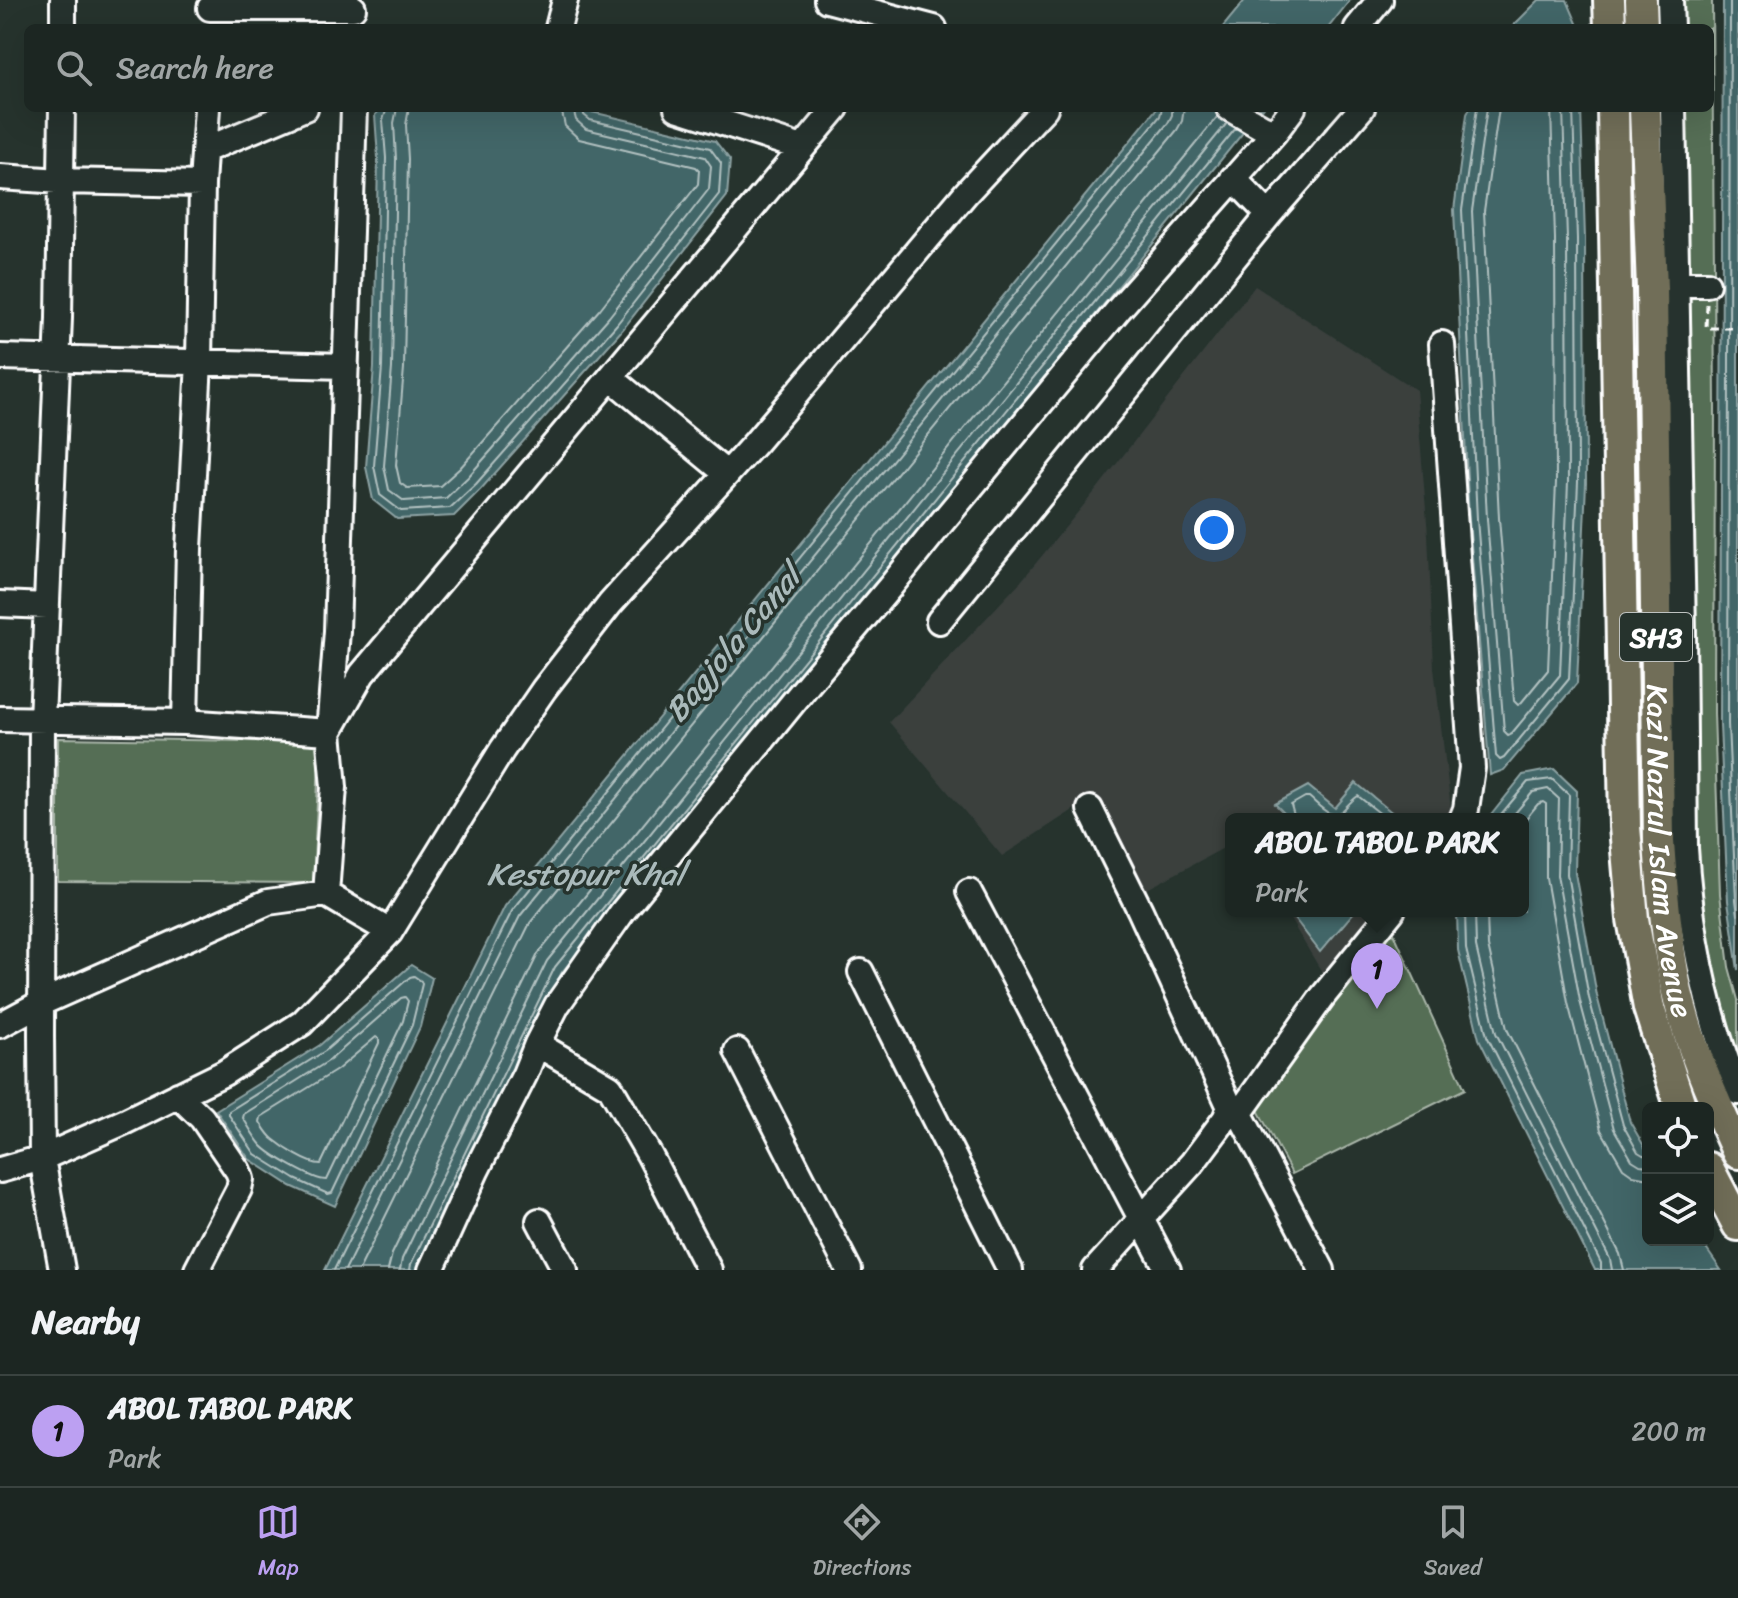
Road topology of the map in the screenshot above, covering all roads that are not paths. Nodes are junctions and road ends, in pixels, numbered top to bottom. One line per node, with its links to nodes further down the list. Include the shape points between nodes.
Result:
1 (63, 0): 10 (street)
2 (565, 0): 11 (street)
3 (827, 0): 12 (street)
4 (1380, 0): 13 (street)
5 (1609, 0): 14 (main road)
6 (1641, 0): 15 (main road)
7 (1670, 0): 16 (street)
8 (210, 12): 9 (street)
9 (353, 12)
10 (63, 24)
11 (559, 24)
12 (904, 24)
13 (1360, 24)
14 (1610, 24)
15 (1642, 24)
16 (1671, 24)
17 (62, 112): 35 (street)
18 (207, 112): 32 (street)
19 (295, 112): 32 (street)
20 (354, 112): 44 (street)
21 (690, 112): 31 (street)
22 (833, 112): 31 (street)
23 (1041, 112): 46 (street)
24 (1236, 112): 30 (street)
25 (1288, 112): 30 (street)
26 (1359, 112): 37 (street)
27 (1613, 112): 67 (main road, Kazi Nazrul Islam Avenue / SH3, via 1625,827 1646,993)
28 (1645, 112): 69 (main road, Kazi Nazrul Islam Avenue / SH3, via 1659,842 1665,917 1692,1042)
29 (1673, 112): 38 (street)
30 (1268, 129): 34 (street)
31 (802, 148): 45 (street)
32 (205, 150): 36 (street)
33 (0, 177): 35 (street)
34 (1233, 178): 37 (street); 63 (street, via 623,911 557,1005)
35 (61, 181): 36 (street); 42 (street)
36 (202, 184): 43 (street)
37 (1269, 215): 49 (street)
38 (1675, 284): 39 (street); 65 (street, via 1687,880 1706,989)
39 (1707, 284)
40 (1442, 344): 55 (street, via 1472,768)
41 (0, 357): 42 (street)
42 (57, 358): 43 (street); 48 (street)
43 (199, 362): 44 (street); 52 (street)
44 (346, 366): 53 (street)
45 (611, 378): 46 (street); 53 (street, via 362,674)
46 (727, 474): 59 (street, via 610,604 544,689)
47 (0, 604): 48 (street)
48 (47, 606): 51 (street)
49 (939, 621)
50 (0, 719): 51 (street)
51 (42, 720): 52 (street); 61 (street)
52 (185, 722): 53 (street)
53 (329, 732): 57 (street, via 334,787)
54 (1090, 809): 68 (street)
55 (1464, 813)
56 (969, 892): 73 (street)
57 (326, 894): 59 (street); 61 (street, via 268,902)
58 (1387, 917): 68 (street)
59 (390, 932): 66 (street, via 302,1023 224,1073)
60 (861, 972): 82 (street)
61 (41, 1003): 62 (street); 70 (street)
62 (0, 1025)
63 (537, 1044): 78 (street); 80 (street, via 610,1087)
64 (737, 1051): 81 (street)
65 (1738, 1092)
66 (178, 1095): 70 (street); 77 (street, via 202,1118 241,1179)
67 (1679, 1102)
68 (1234, 1110): 73 (street); 85 (street)
69 (1738, 1153)
70 (42, 1158): 71 (street); 76 (street)
71 (0, 1170)
72 (1711, 1174): 75 (main road)
73 (1141, 1218): 83 (street); 84 (street)
74 (539, 1221): 79 (street)
75 (1738, 1225)
76 (62, 1270)
77 (196, 1270)
78 (431, 1270)
79 (565, 1270)
80 (709, 1270)
81 (849, 1270)
82 (1010, 1270)
83 (1095, 1270)
84 (1168, 1270)
85 (1322, 1270)

